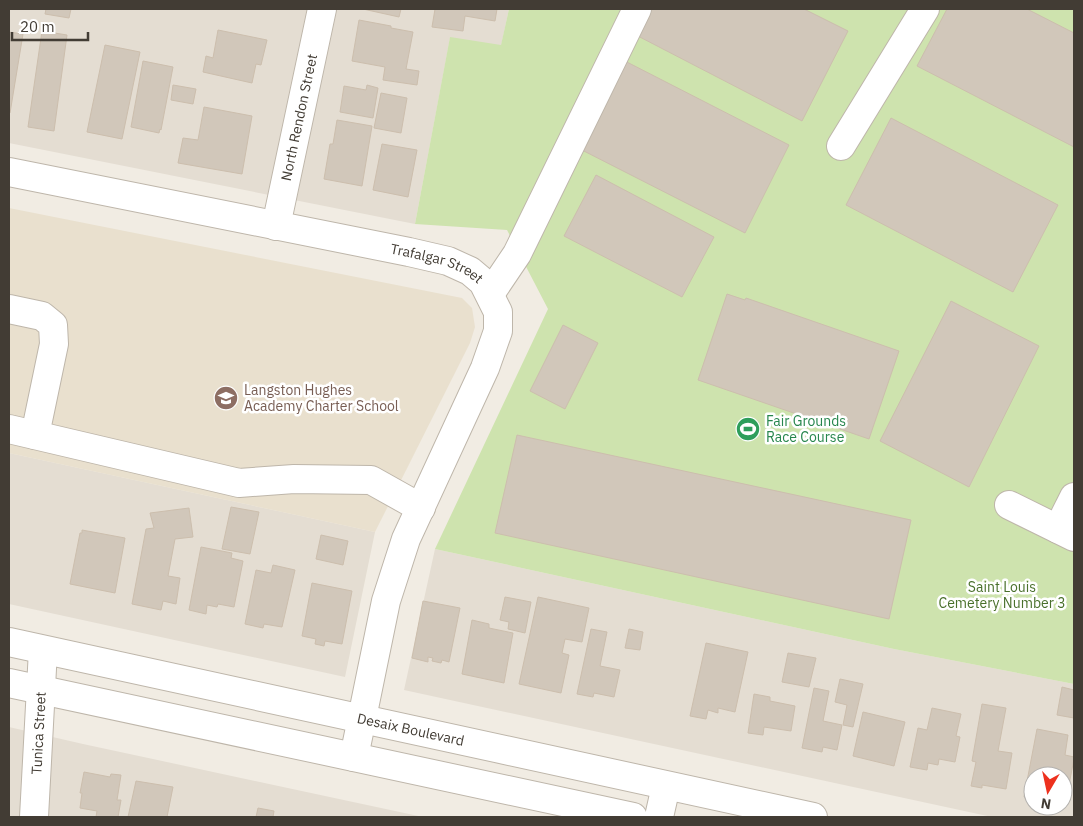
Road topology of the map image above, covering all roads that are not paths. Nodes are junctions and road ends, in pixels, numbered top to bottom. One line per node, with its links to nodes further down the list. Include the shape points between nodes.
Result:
1 (322, 9): 6 (street, North Rendon Street)
2 (637, 9): 7 (street, via 517,254)
3 (925, 9): 4 (street)
4 (841, 146)
5 (9, 172): 6 (street, Trafalgar Street)
6 (276, 226): 7 (street, Trafalgar Street, via 448,261 470,271 483,282)
7 (490, 294): 13 (street, Trafalgar Street, via 498,312 498,330 493,347)
8 (9, 309): 10 (street, via 42,316 53,325 54,344)
9 (9, 429): 10 (street)
10 (35, 435): 13 (street, via 238,483 294,479 371,480)
11 (1074, 497): 14 (street)
12 (1009, 505): 14 (street)
13 (421, 508): 19 (street, Trafalgar Street, via 406,539 386,601)
14 (1066, 533)
15 (9, 642): 16 (street, Desaix Boulevard)
16 (43, 650): 18 (street, Tunica Street); 19 (street, Desaix Boulevard)
17 (9, 683): 18 (street)
18 (41, 690): 20 (street); 22 (street, Tunica Street)
19 (362, 720): 20 (street, Trafalgar Street); 21 (street, Desaix Boulevard)
20 (354, 757): 23 (street)
21 (666, 786): 24 (street); 25 (street, Desaix Boulevard)
22 (34, 817)
23 (633, 817)
24 (659, 817)
25 (813, 817)

